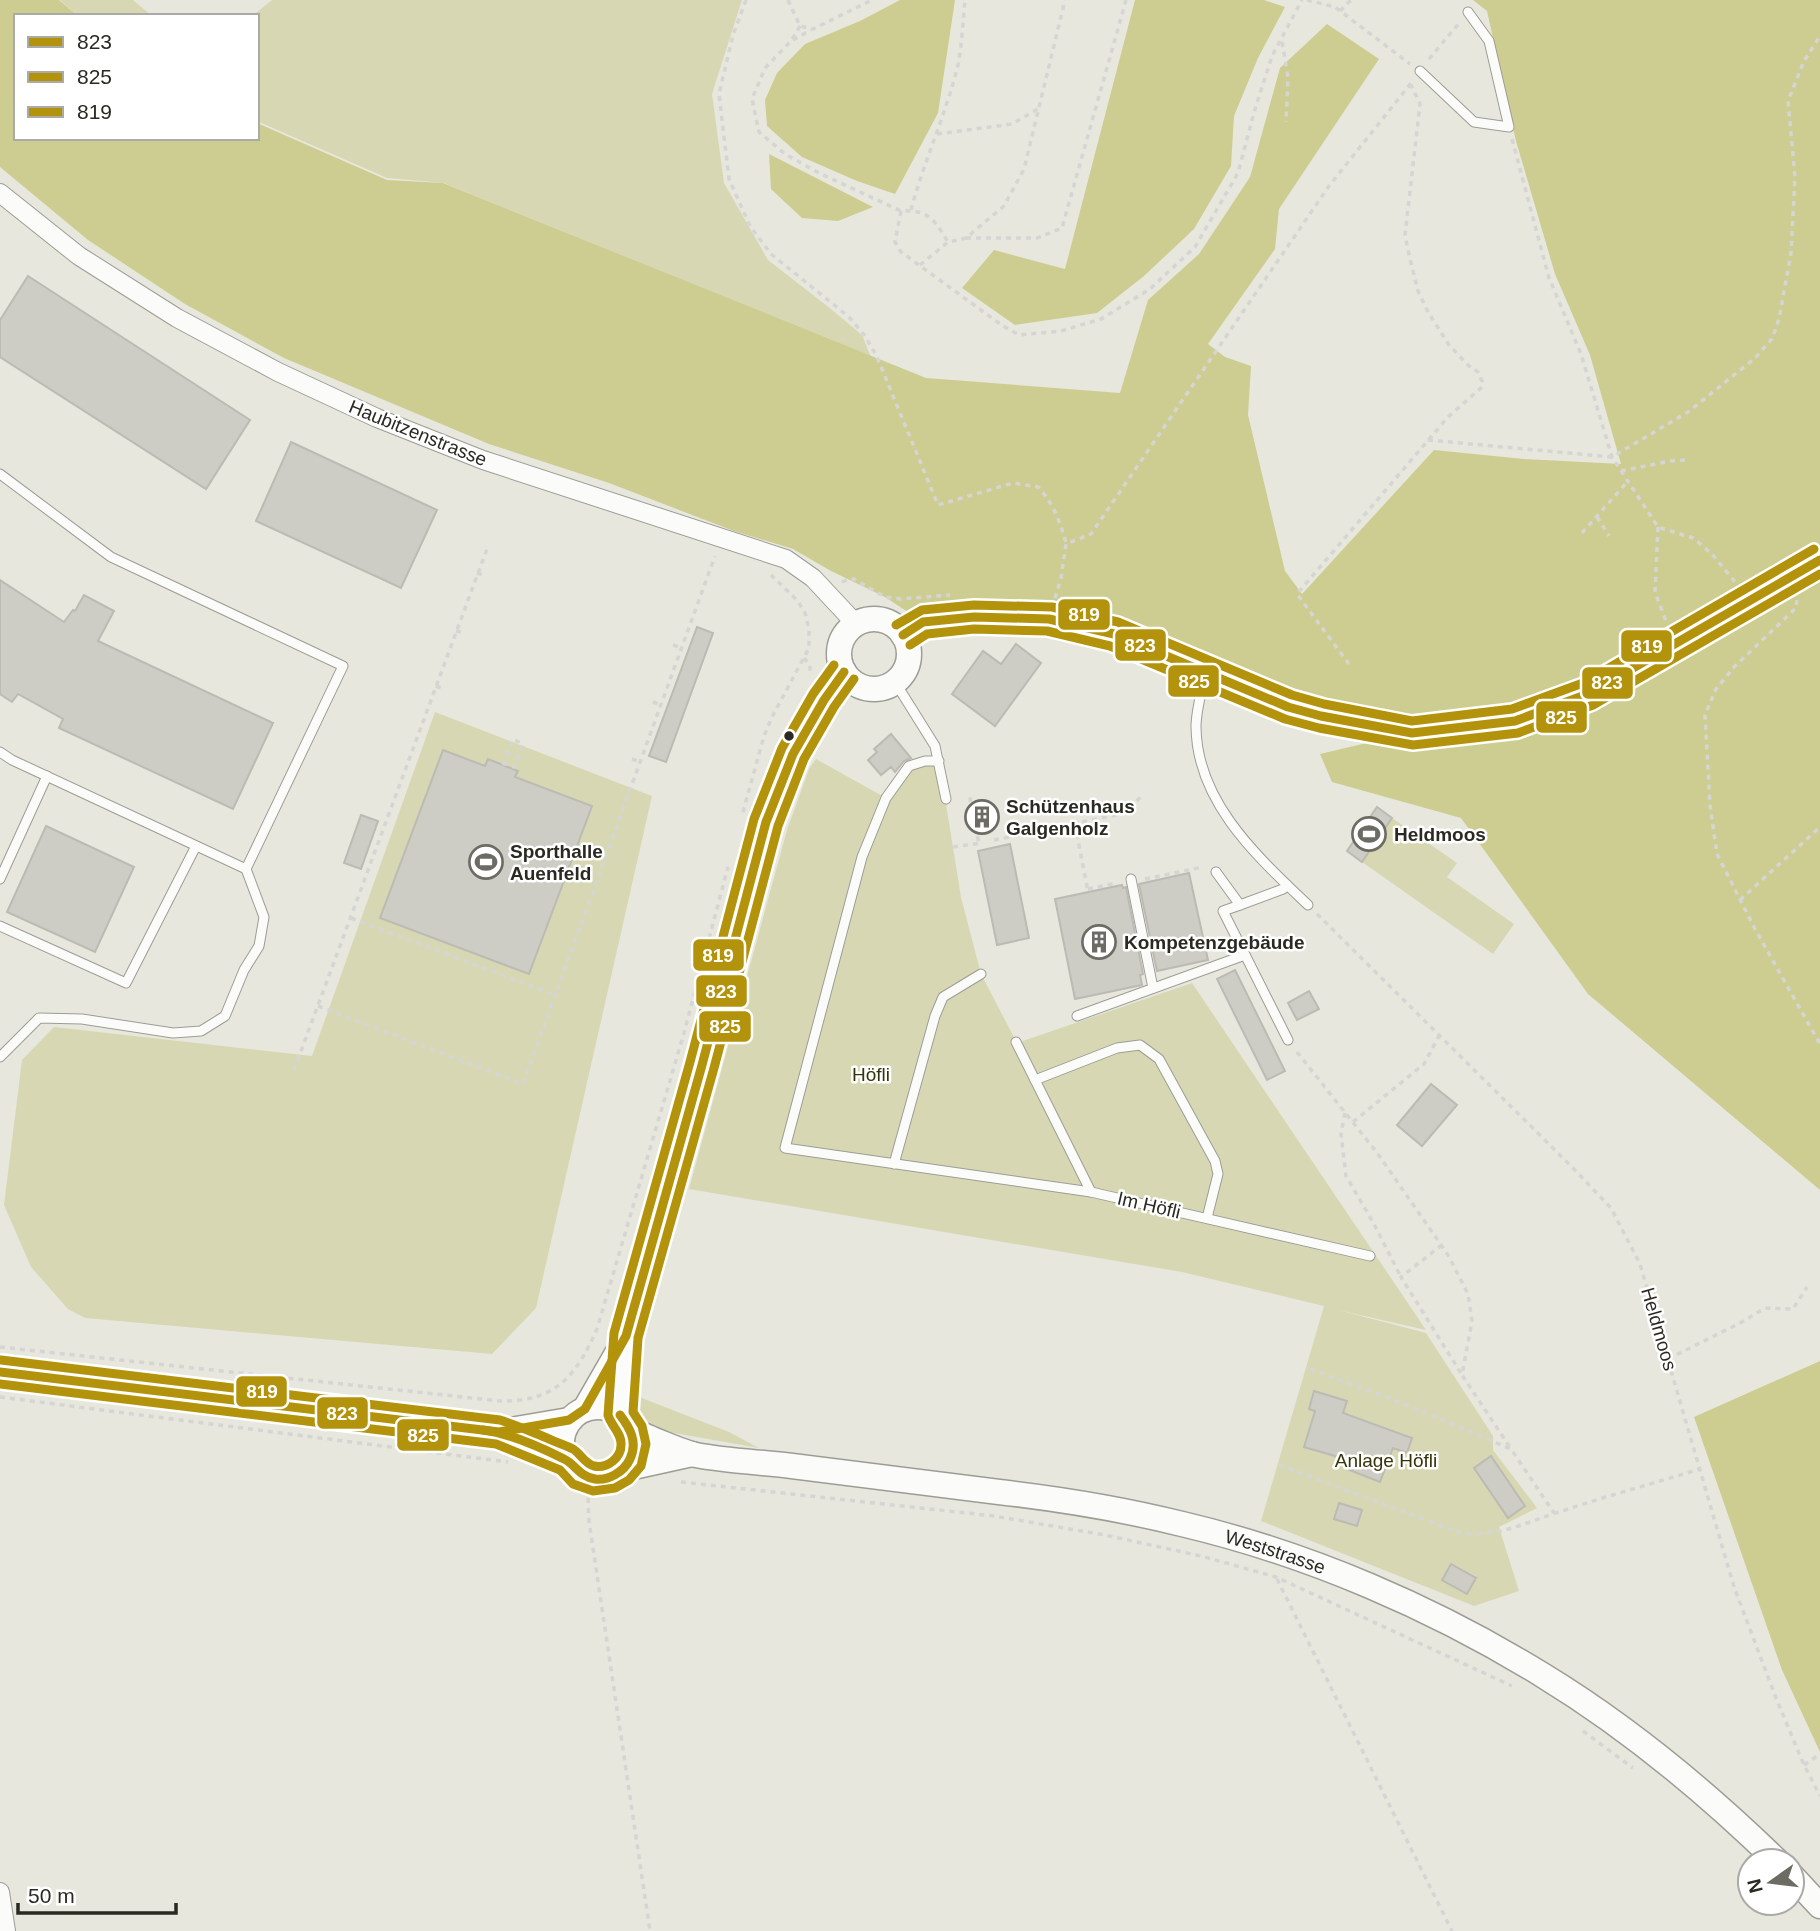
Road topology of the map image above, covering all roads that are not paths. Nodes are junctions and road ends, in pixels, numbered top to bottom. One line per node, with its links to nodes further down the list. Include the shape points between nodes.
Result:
1 (1468, 12): 2 (lane, via 1489,41 1509,127 1474,122)
2 (1420, 71)
3 (0, 193): 6 (street, Haubitzenstrasse, via 79,256 177,318 278,372 483,460 786,559 813,578)
4 (0, 474): 16 (lane, via 111,556 343,666)
5 (1810, 565): 9 (main road, via 1588,694 1515,721 1412,733 1321,716)
6 (856, 624): 7 (main road, via 887,621); 8 (main road, via 847,631 839,650)
7 (903, 635): 9 (main road, via 923,622 974,617 1049,619 1114,634); 10 (main road, via 909,655)
8 (844, 672): 10 (main road, via 867,688); 36 (main road, via 793,754 766,822)
9 (1205, 672): 20 (lane, via 1196,725 1199,757 1210,786 1241,837)
10 (895, 682): 12 (lane, via 935,746)
11 (0, 752): 13 (lane)
12 (939, 761): 14 (lane); 32 (lane, via 909,765 886,798 862,857 785,1148)
13 (47, 776): 15 (lane); 18 (lane)
14 (946, 799)
15 (196, 846): 16 (lane); 23 (lane, via 126,983)
16 (246, 869): 30 (lane, via 264,917 259,946 225,1016 201,1031 173,1033 82,1019 39,1018)
17 (1213, 869): 21 (lane)
18 (0, 879)
19 (1130, 879): 26 (lane)
20 (1287, 885): 21 (lane); 22 (lane)
21 (1240, 905): 24 (lane, via 1223,911)
22 (1308, 905)
23 (0, 926)
24 (1245, 955): 26 (lane); 28 (lane)
25 (981, 974): 32 (lane, via 943,997)
26 (1153, 988): 27 (lane)
27 (1077, 1016)
28 (1287, 1040)
29 (1016, 1042): 31 (lane, Im Höfli)
30 (0, 1057)
31 (1035, 1080): 33 (lane, Im Höfli); 34 (lane, via 1117,1048 1140,1045 1159,1059 1215,1161 1218,1174)
32 (894, 1164): 33 (lane)
33 (1091, 1192): 34 (lane, Im Höfli)
34 (1207, 1218): 35 (lane, Im Höfli)
35 (1370, 1256)
36 (626, 1336): 38 (main road); 39 (main road)
37 (0, 1372): 40 (main road)
38 (577, 1415): 39 (main road, Weststrasse, via 605,1407); 40 (main road, Weststrasse); 42 (main road, via 562,1440)
39 (626, 1422): 41 (main road, Weststrasse); 43 (main road, via 634,1444)
40 (499, 1432): 42 (main road)
41 (692, 1454): 43 (main road, Weststrasse); 44 (main road, Weststrasse, via 1056,1499 1183,1524 1321,1567 1467,1633 1544,1676 1651,1751)
42 (566, 1460): 43 (main road, via 580,1475 588,1496)
43 (624, 1469)
44 (1762, 1847)
45 (1806, 1891): 47 (main road)
46 (0, 1892): 48 (street)
47 (1820, 1906)
48 (6, 1931)

